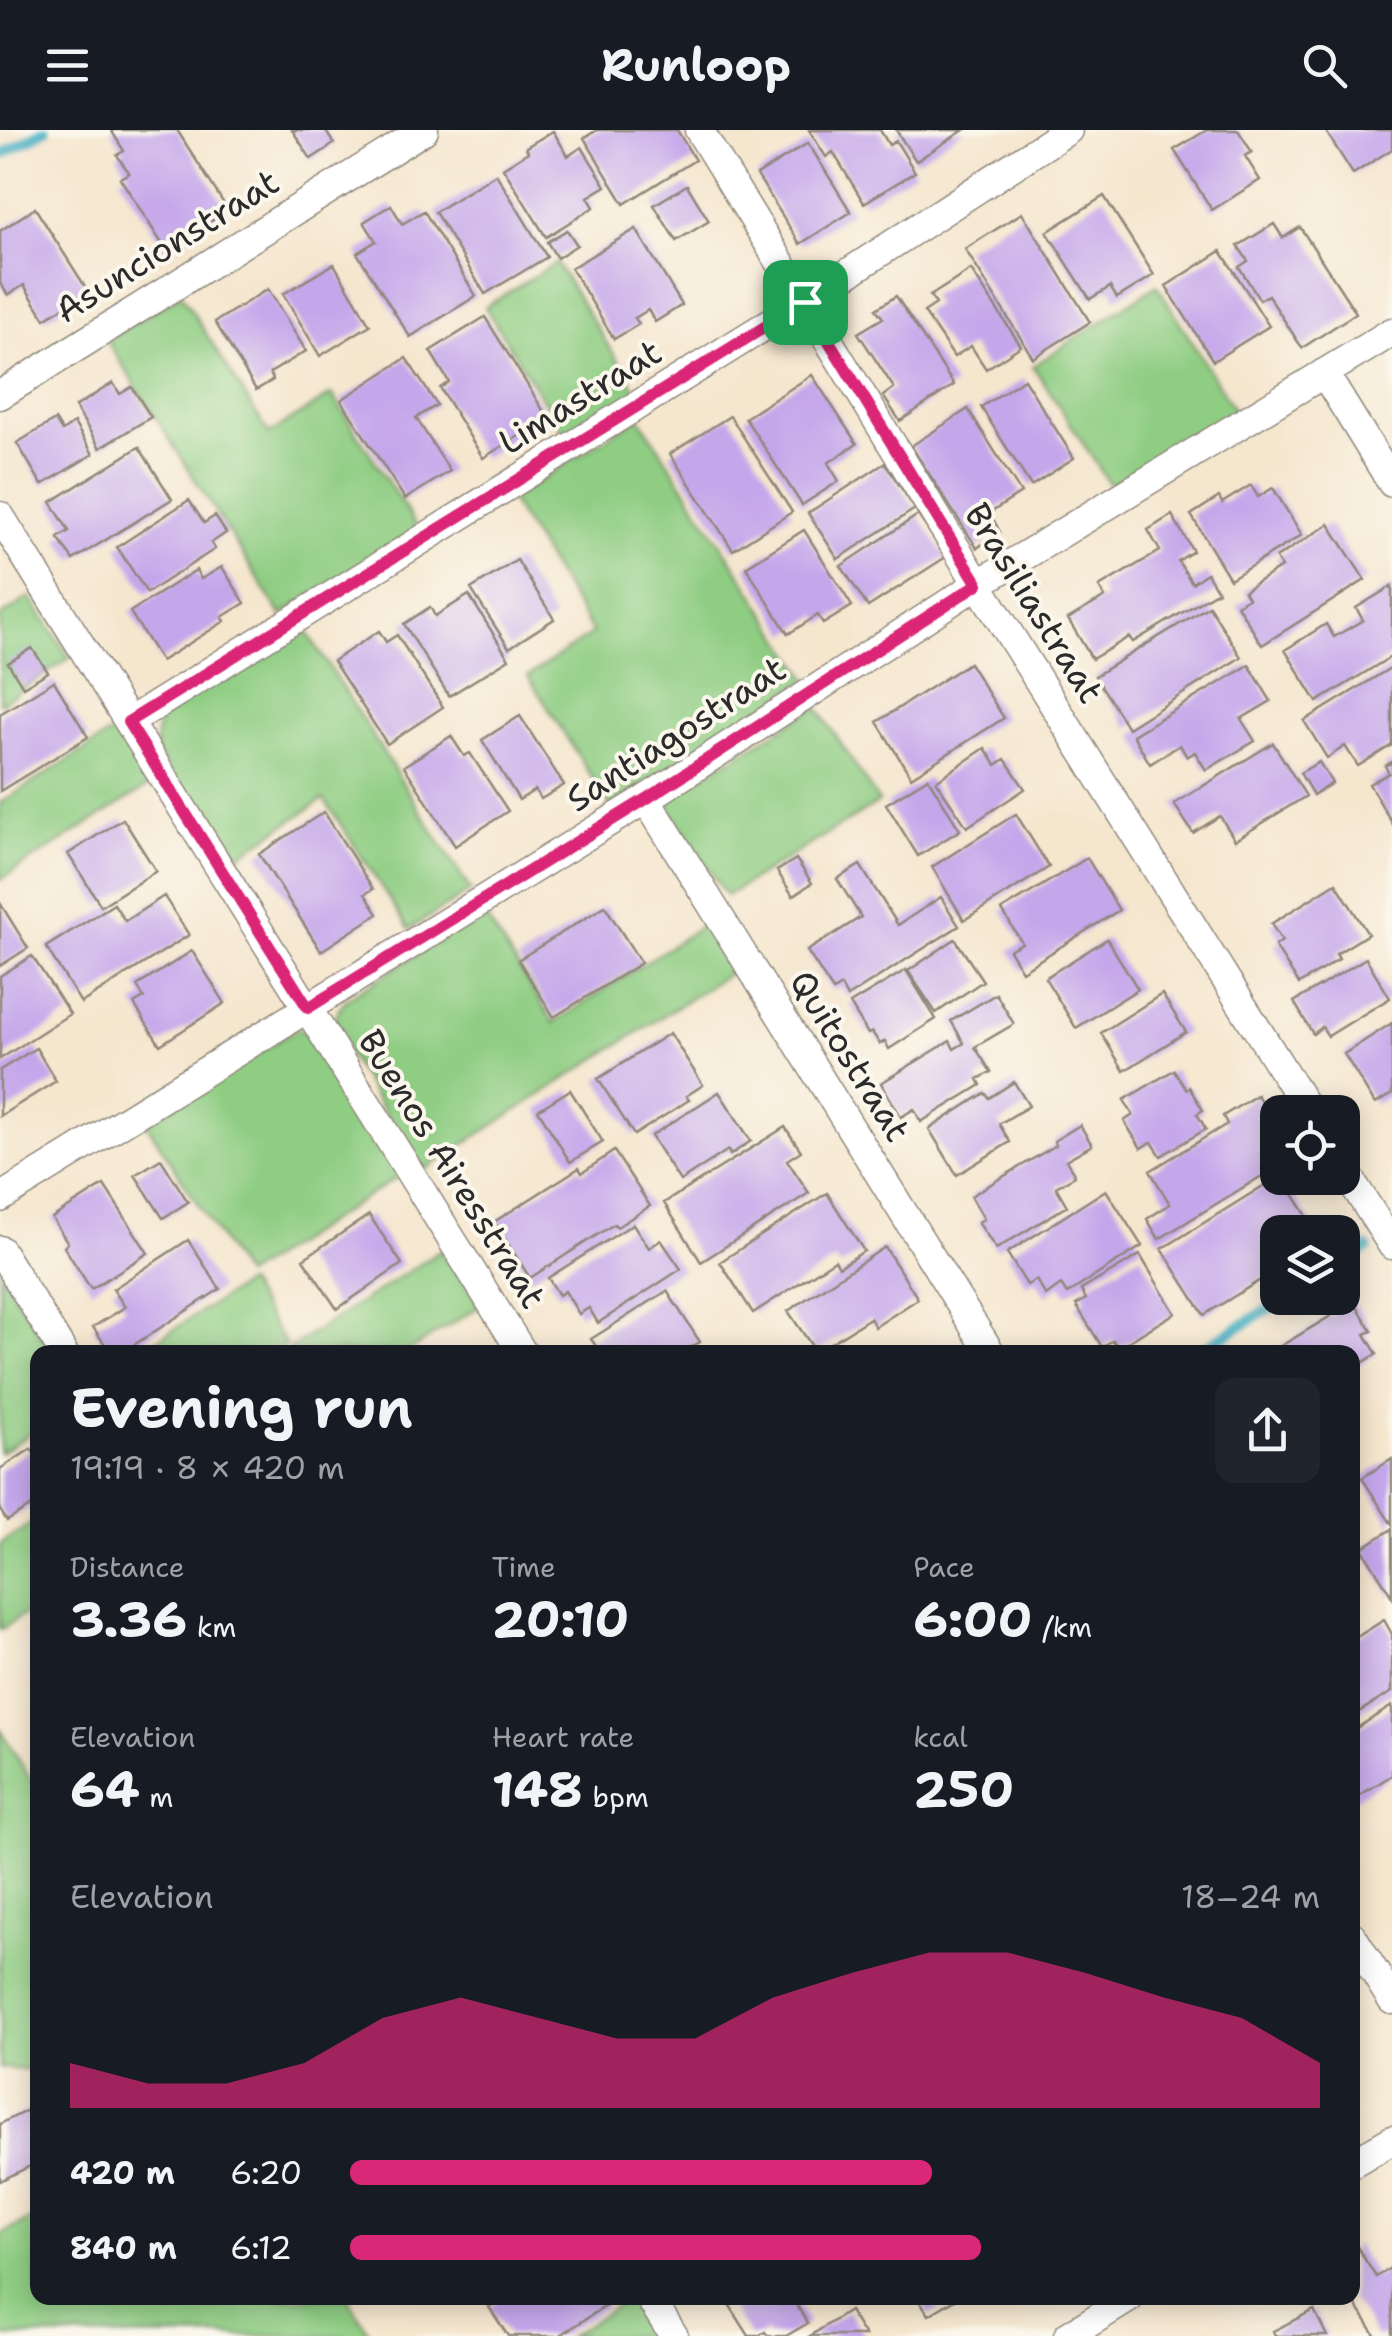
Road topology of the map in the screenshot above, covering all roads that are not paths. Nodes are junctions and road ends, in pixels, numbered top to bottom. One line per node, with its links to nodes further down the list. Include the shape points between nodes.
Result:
1 (424, 130): 7 (street, Asuncionstraat)
2 (699, 130): 4 (street, Brasiliastraat)
3 (1068, 130): 4 (street, Limastraat)
4 (805, 302): 10 (street, Brasiliastraat); 11 (street, Limastraat)
5 (1392, 332): 6 (street, Santiagostraat)
6 (1324, 373): 8 (street); 10 (street, Santiagostraat)
7 (0, 395)
8 (1392, 483)
9 (0, 516): 11 (street, Buenos Airesstraat)
10 (978, 584): 12 (street, Santiagostraat); 14 (street, Brasiliastraat)
11 (128, 722): 13 (street, Buenos Airesstraat)
12 (646, 799): 13 (street, Santiagostraat); 21 (street, Quitostraat)
13 (308, 1008): 16 (street, Santiagostraat); 20 (street, Buenos Airesstraat)
14 (1298, 1095)
15 (1360, 1194): 17 (street)
16 (0, 1198)
17 (1392, 1245)
18 (0, 1250): 19 (street)
19 (60, 1345)
20 (518, 1345)
21 (986, 1345)
22 (1360, 1949): 23 (street)
23 (1392, 2000)
24 (1392, 2140): 25 (street)
25 (1360, 2158)
26 (654, 2305): 28 (street)
27 (1110, 2305): 29 (street)
28 (674, 2336)
29 (1068, 2336)

